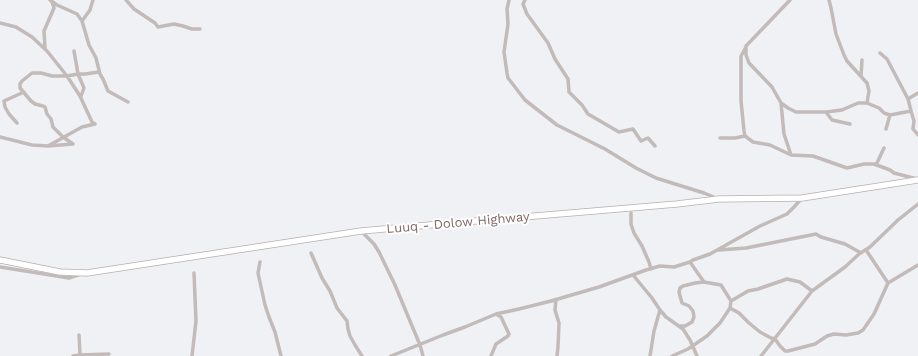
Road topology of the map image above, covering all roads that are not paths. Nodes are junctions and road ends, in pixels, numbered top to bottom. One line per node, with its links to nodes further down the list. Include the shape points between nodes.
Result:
1 (93, 0): 8 (street)
2 (126, 0): 10 (street, via 158,28 174,24)
3 (509, 0): 45 (street, via 504,52 506,66 508,78 525,100 557,125 636,168 656,178)
4 (525, 0): 39 (street, via 527,14 548,43 568,79 569,92 588,114 619,132 634,129 641,141 648,138)
5 (790, 0): 11 (street)
6 (829, 0): 19 (street, via 836,34 844,55)
7 (51, 1): 8 (street, via 77,14); 12 (street, via 54,8 44,31)
8 (82, 21): 16 (street)
9 (0, 23): 12 (street, via 16,27)
10 (200, 30)
11 (746, 46): 25 (street, via 749,62 772,87); 34 (street, via 741,56 741,101)
12 (45, 49): 18 (street)
13 (74, 51): 17 (street)
14 (880, 53): 23 (street, via 887,59)
15 (862, 60): 19 (street)
16 (99, 72): 17 (street); 24 (street, via 108,91)
17 (78, 74): 18 (street); 22 (street, via 84,88)
18 (67, 76): 20 (street, via 32,73 20,84); 22 (street)
19 (861, 76): 26 (street, via 869,91)
20 (24, 92): 30 (street, via 4,101 9,114); 36 (street, via 35,104 45,107 53,127)
21 (918, 93): 23 (street)
22 (80, 96): 36 (street, via 95,124 82,127)
23 (908, 99): 27 (street)
24 (128, 102)
25 (781, 103): 28 (street, via 796,112); 41 (street, via 784,134)
26 (867, 103): 28 (street); 29 (street)
27 (911, 111): 29 (street); 33 (street, via 913,129)
28 (826, 112): 31 (street, via 832,120)
29 (890, 116): 32 (street)
30 (17, 123)
31 (850, 124)
32 (886, 129)
33 (918, 135)
34 (745, 136): 37 (street); 41 (street, via 753,142 770,145)
35 (0, 137): 38 (street)
36 (63, 137): 38 (street); 38 (street, via 73,144)
37 (720, 138)
38 (48, 146)
39 (655, 146)
40 (884, 148): 42 (street)
41 (791, 155): 42 (street, via 813,156 846,168 864,164)
42 (876, 165): 43 (street)
43 (918, 180): 44 (main road, Luuq - Dolow Highway)
44 (802, 198): 45 (main road, Luuq - Dolow Highway); 49 (street, via 786,214)
45 (719, 199): 48 (main road, Luuq - Dolow Highway)
46 (918, 204): 50 (street)
47 (631, 213): 58 (street, via 634,233)
48 (361, 231): 59 (main road, Luuq - Dolow Highway); 73 (street, via 379,252)
49 (716, 250): 52 (street, via 746,248 816,234 845,244); 55 (street)
50 (866, 250): 52 (street); 63 (street)
51 (311, 253): 80 (street, via 337,308 347,321 350,336)
52 (861, 253): 64 (street)
53 (0, 260): 59 (main road, Luuq - Dolow Highway, via 60,272)
54 (260, 262): 79 (street, via 258,273 265,305)
55 (690, 262): 58 (street, via 674,267 660,266); 62 (street)
56 (918, 265): 63 (street)
57 (0, 268): 59 (street, via 69,278)
58 (651, 269): 61 (street)
59 (87, 273)
60 (194, 273): 78 (street, via 196,321)
61 (633, 275): 65 (street); 68 (street)
62 (704, 282): 66 (street, via 721,285); 70 (street, via 680,288 682,303 689,306 694,317 686,326)
63 (888, 283): 72 (street, via 874,314 858,333 834,334 815,344 788,351 785,351)
64 (812, 291): 66 (street, via 800,282 788,279 748,291); 72 (street)
65 (556, 300): 69 (street); 84 (street, via 555,310 559,323)
66 (731, 300): 67 (street)
67 (730, 308): 72 (street, via 760,332); 74 (street, via 707,336)
68 (660, 310): 70 (street); 85 (street)
69 (496, 314): 73 (street); 83 (street, via 501,316 509,334 496,344)
70 (679, 326): 74 (street)
71 (79, 335): 76 (street)
72 (775, 339): 88 (street)
73 (420, 345): 81 (street); 82 (street)
74 (693, 346): 86 (street); 87 (street)
75 (110, 354): 76 (street)
76 (80, 355): 77 (street)
77 (73, 356)
78 (192, 356)
79 (281, 356)
80 (362, 356)
81 (392, 356)
82 (423, 356)
83 (491, 356)
84 (557, 356)
85 (650, 356)
86 (672, 356)
87 (697, 356)
88 (761, 356)

